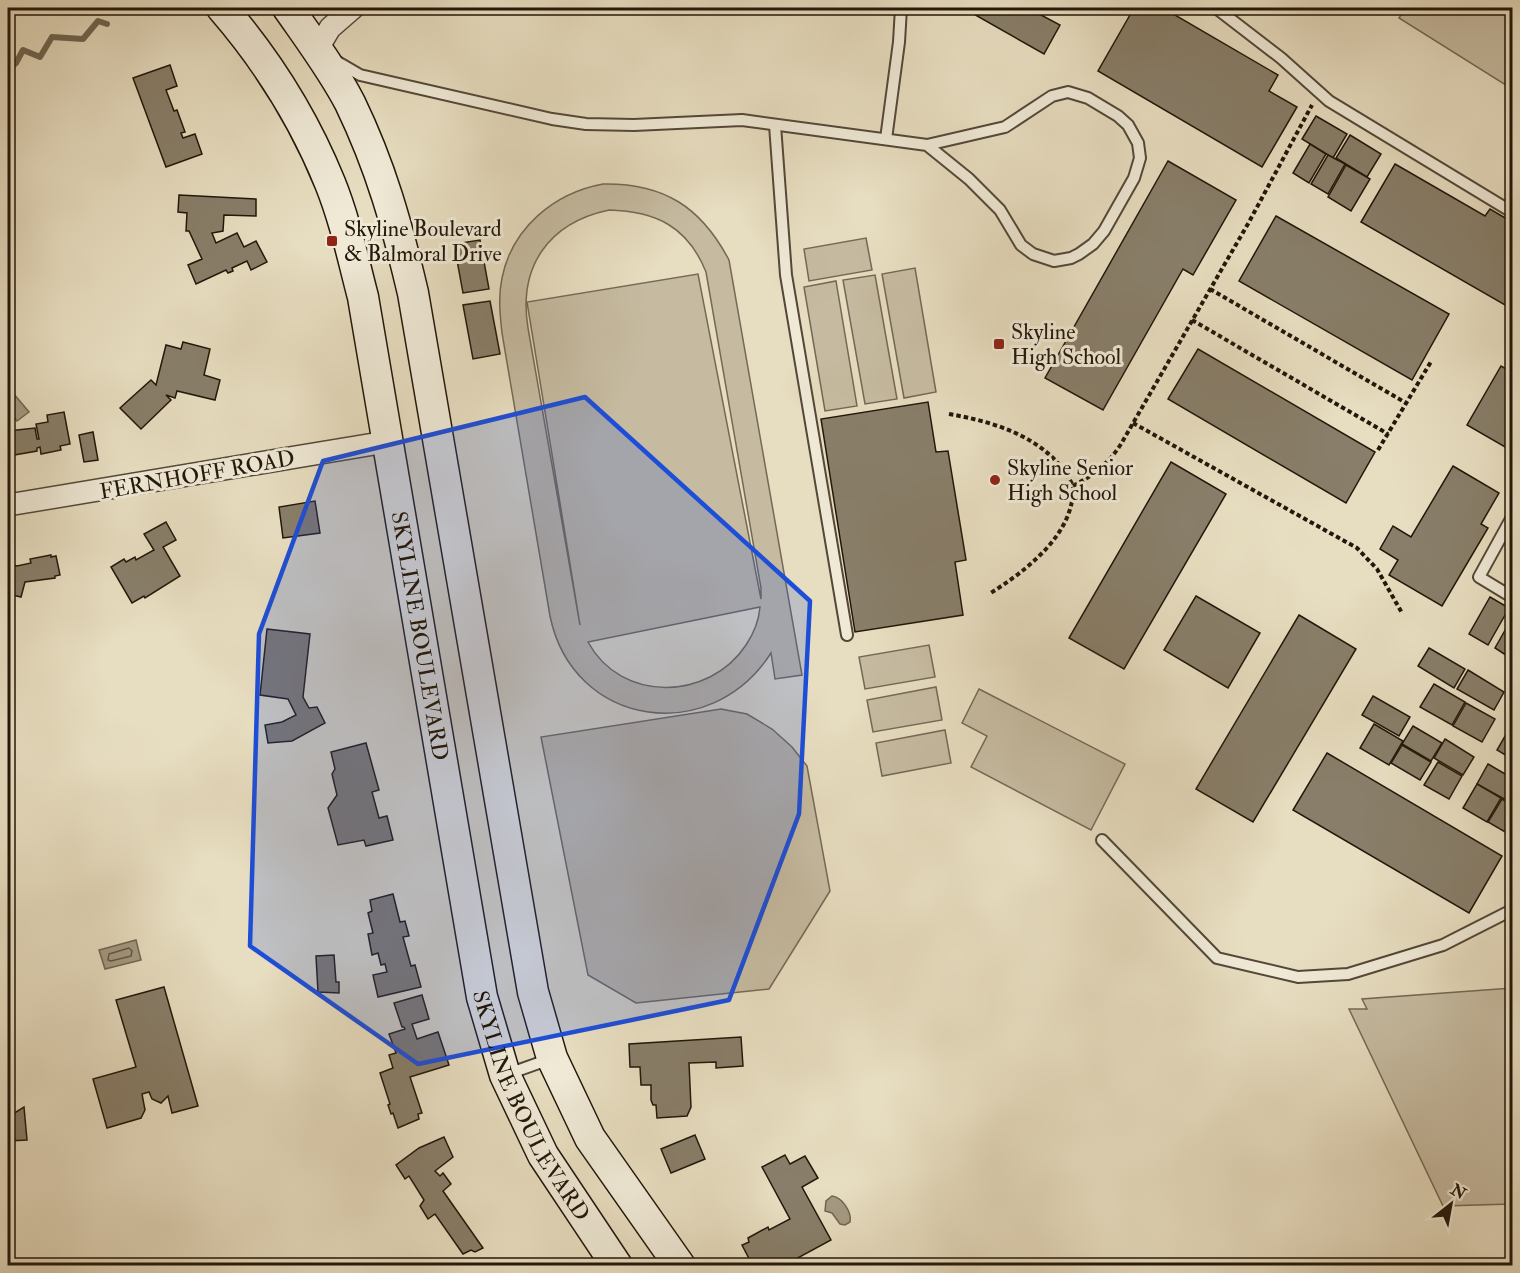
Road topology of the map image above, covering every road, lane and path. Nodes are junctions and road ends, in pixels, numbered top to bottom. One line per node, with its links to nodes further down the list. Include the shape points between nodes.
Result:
1 (222, 8): 7 (main road, SKYLINE BOULEVARD)
2 (288, 8): 6 (main road, SKYLINE BOULEVARD)
3 (352, 8): 6 (street, via 330,28)
4 (901, 8): 10 (lane)
5 (1216, 8): 8 (lane)
6 (317, 50): 7 (main road); 9 (lane, via 360,75 552,119 634,125 742,120); 31 (main road, SKYLINE BOULEVARD, via 349,102 378,165 397,223 415,304 533,992)
7 (278, 80): 20 (main road, SKYLINE BOULEVARD, via 319,157 348,237 363,297)
8 (1319, 92): 12 (lane); 13 (path)
9 (775, 125): 10 (lane); 28 (lane, via 786,275)
10 (886, 139): 11 (lane)
11 (927, 145): 11 (lane, via 1000,210 1021,245 1054,261 1071,258 1094,244 1134,178 1140,158 1138,142 1128,125 1088,98 1068,92 1052,96 1005,127)
12 (1512, 212)
13 (1210, 289): 14 (path); 16 (path)
14 (1192, 320): 18 (path); 19 (path)
15 (1432, 360): 16 (path)
16 (1406, 403): 19 (path)
17 (949, 414): 22 (path, via 992,423 1025,438 1056,460)
18 (1133, 423): 22 (path, via 1108,462); 27 (path, via 1357,548 1377,569)
19 (1388, 434): 21 (path)
20 (386, 442): 23 (street, FERNHOFF ROAD); 32 (main road, SKYLINE BOULEVARD, via 482,997)
21 (1378, 450)
22 (1073, 486): 25 (path, via 1071,507 1057,535 1035,560)
23 (8, 505)
24 (1512, 517): 26 (lane, via 1479,577)
25 (989, 594)
26 (1512, 597)
27 (1402, 613)
28 (847, 635)
29 (1102, 840): 30 (lane, via 1217,958 1298,977 1348,974 1443,945)
30 (1512, 910)
31 (552, 1059): 32 (lane); 34 (main road, SKYLINE BOULEVARD, via 590,1138)
32 (505, 1075): 33 (main road, SKYLINE BOULEVARD, via 543,1155)
33 (617, 1266)
34 (680, 1266)

